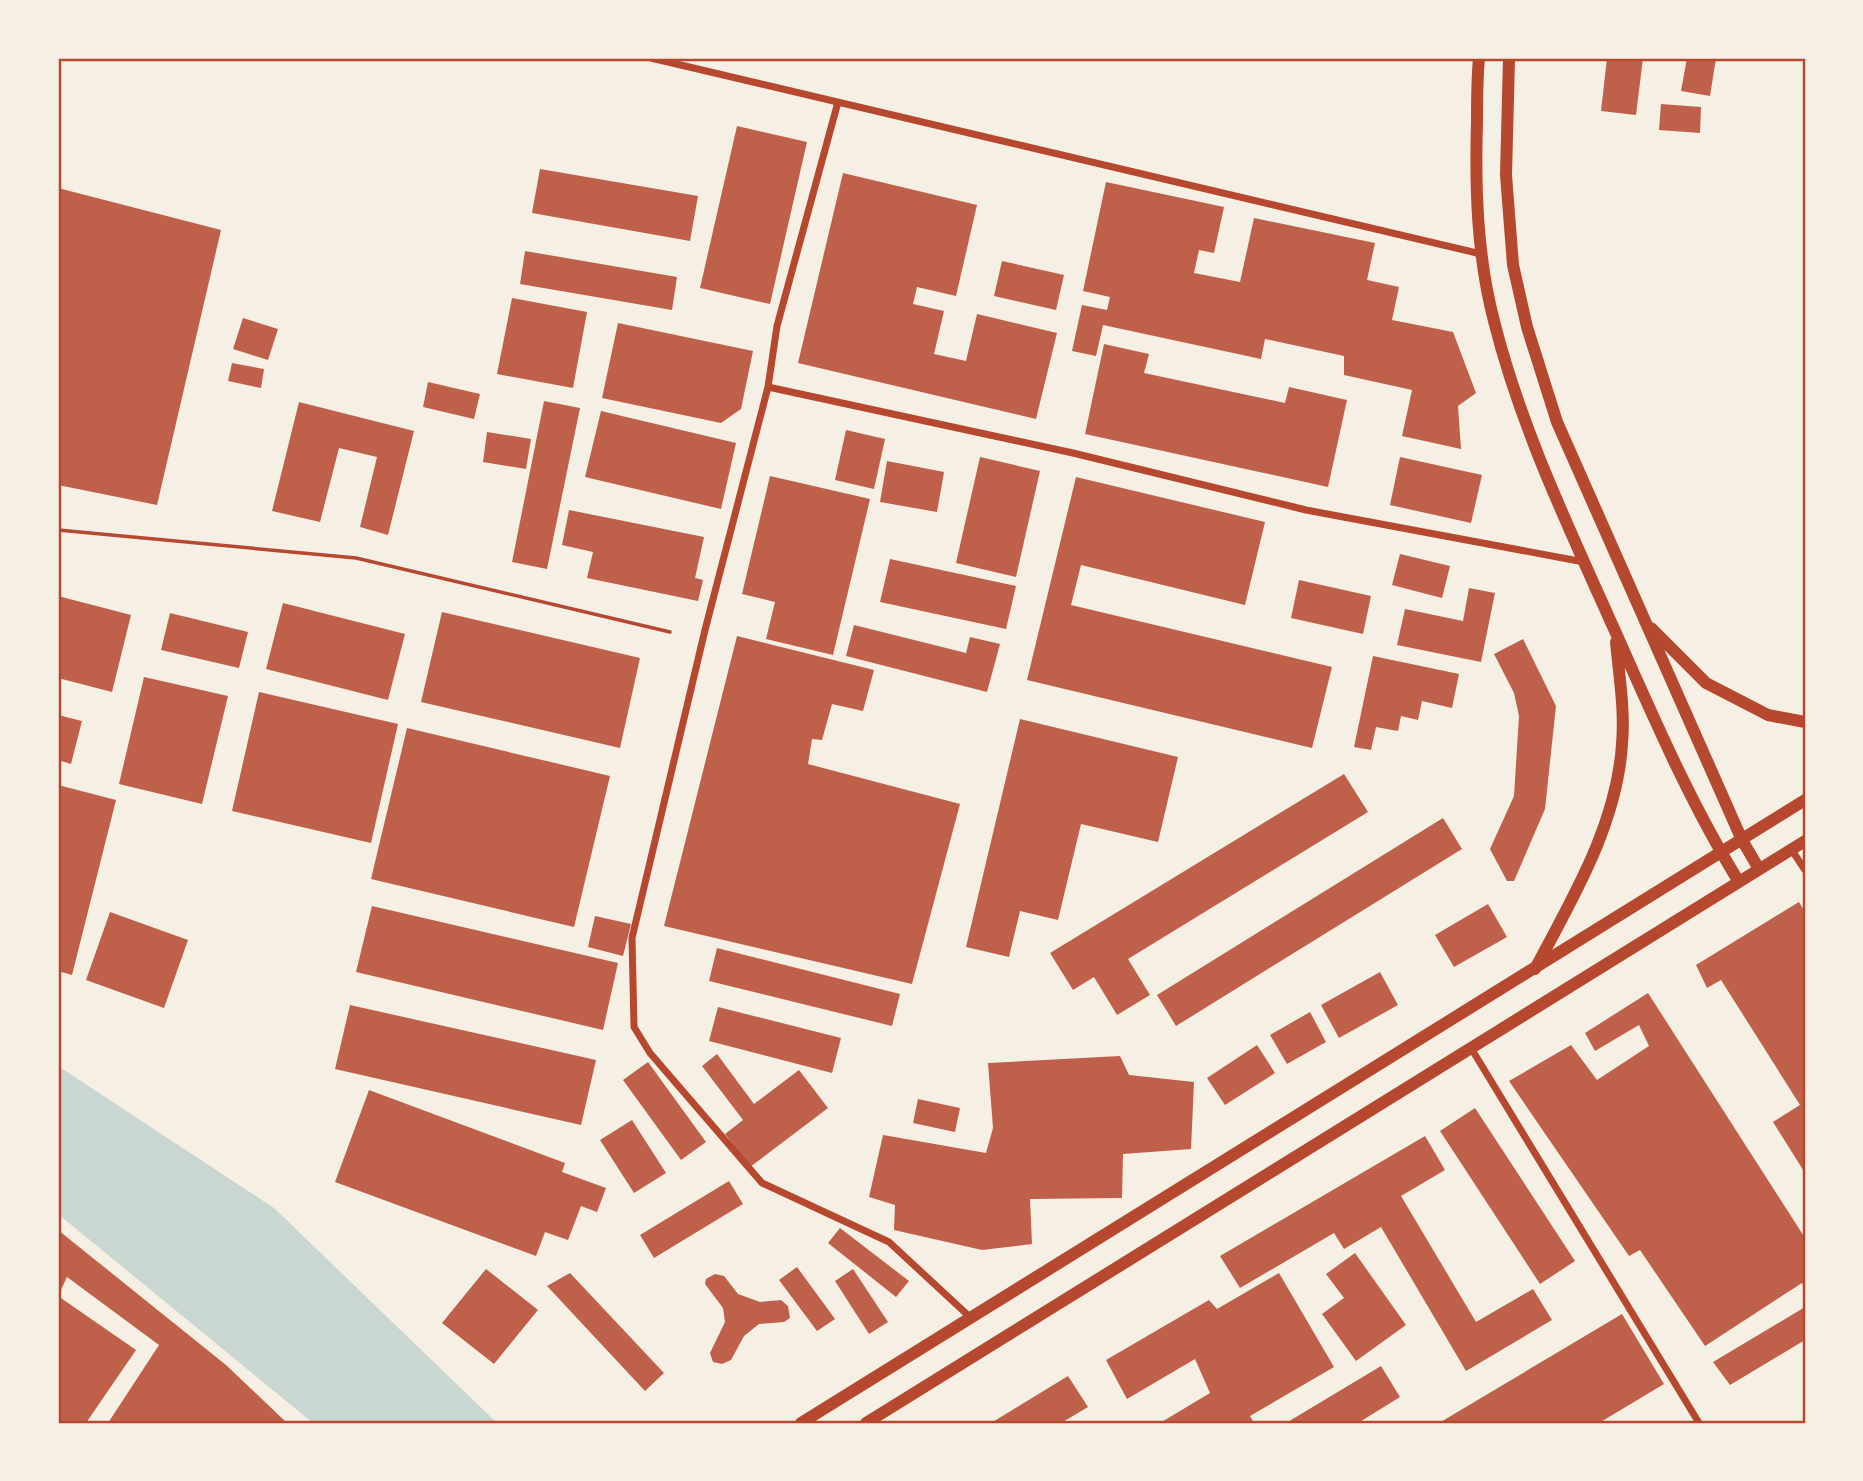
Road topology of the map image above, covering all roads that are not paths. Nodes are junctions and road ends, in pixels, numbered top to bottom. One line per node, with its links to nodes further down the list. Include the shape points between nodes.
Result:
1 (651, 58): 4 (street)
2 (1479, 58): 5 (main road, via 1476,157)
3 (1509, 58): 9 (main road, via 1507,175 1513,265 1527,327 1557,422)
4 (838, 102): 5 (street); 6 (street, via 777,326)
5 (1481, 254): 8 (main road, via 1493,320 1518,403)
6 (768, 387): 8 (street, via 1073,453 1306,510); 23 (street, via 632,938 634,1027 650,1053 762,1183 889,1242)
7 (58, 530): 11 (lane, via 356,558)
8 (1584, 562): 10 (main road)
9 (1646, 623): 12 (main road, via 1706,683 1768,715); 14 (main road)
10 (1615, 631): 17 (main road, via 1675,766); 21 (main road, via 1623,733 1611,810 1577,890)
11 (670, 632)
12 (1805, 722)
13 (1805, 800): 14 (main road)
14 (1742, 840): 17 (main road); 18 (main road)
15 (1805, 841): 16 (main road)
16 (1791, 849): 18 (main road); 19 (street)
17 (1721, 853): 20 (main road); 21 (main road)
18 (1759, 869): 20 (main road)
19 (1805, 870)
20 (1739, 882): 22 (main road)
21 (1534, 970): 23 (main road)
22 (1471, 1048): 25 (main road); 26 (street)
23 (971, 1318): 24 (main road)
24 (801, 1423)
25 (866, 1423)
26 (1699, 1423)

